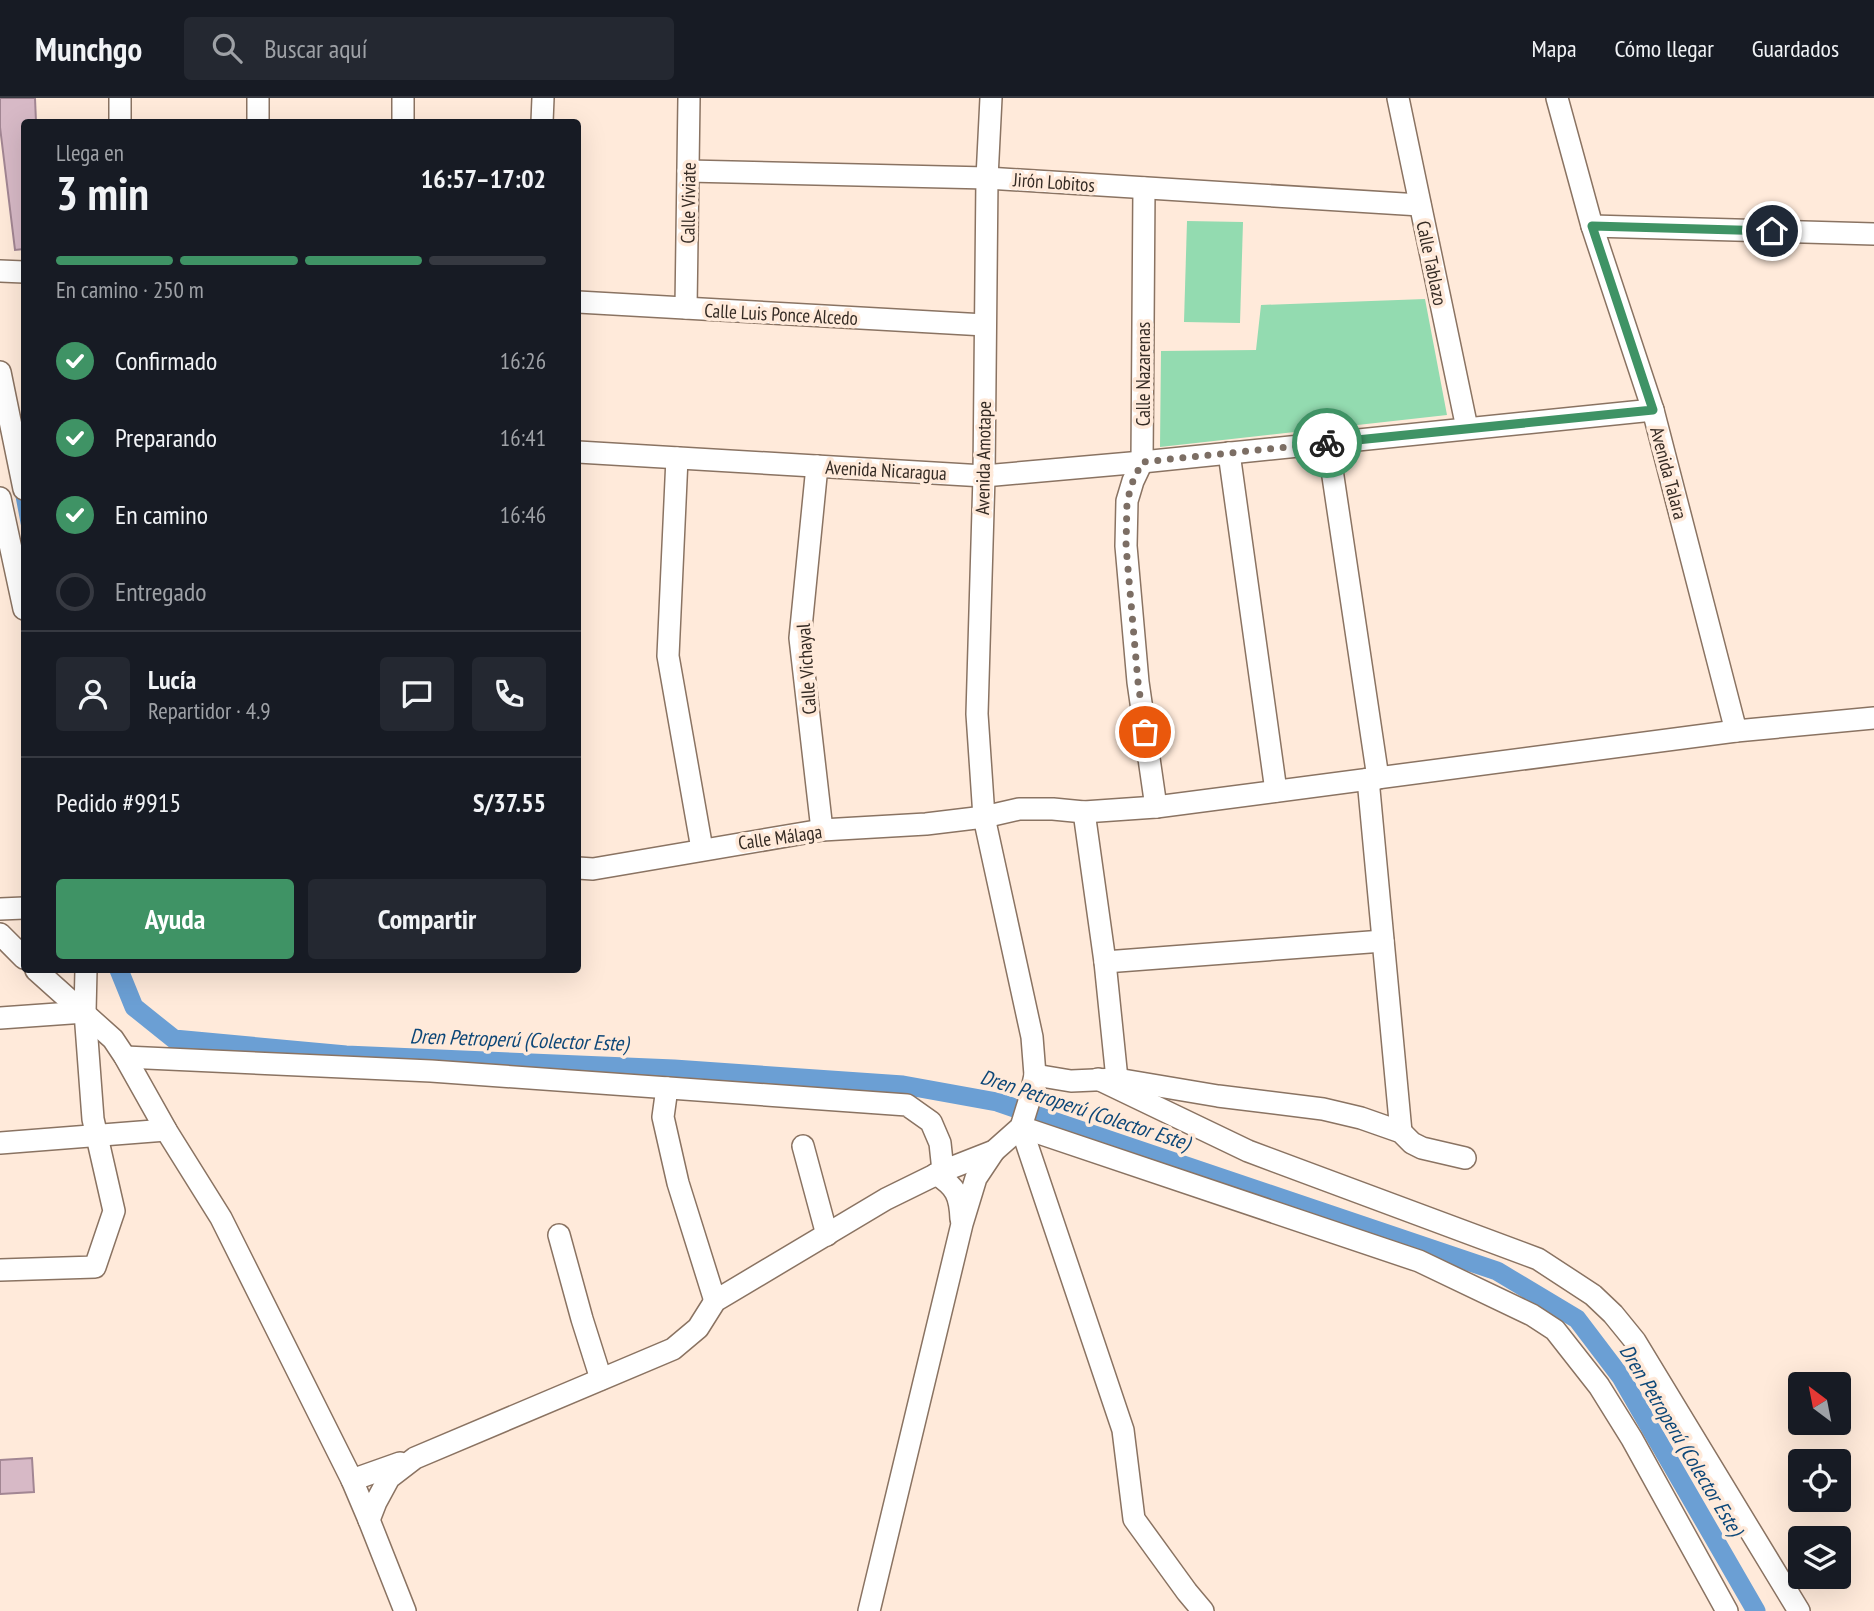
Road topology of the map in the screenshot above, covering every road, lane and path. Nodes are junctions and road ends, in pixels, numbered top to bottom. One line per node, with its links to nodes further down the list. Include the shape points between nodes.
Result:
1 (120, 98): 9 (street)
2 (258, 98): 10 (street)
3 (403, 98): 11 (street)
4 (543, 98): 12 (street)
5 (689, 98): 13 (street, Calle Viviate)
6 (991, 98): 14 (street, Avenida Amotape)
7 (1398, 98): 16 (street, Calle Tablazo)
8 (1557, 98): 17 (street, Avenida Talara)
9 (120, 119)
10 (258, 119)
11 (403, 119)
12 (542, 119)
13 (688, 171): 14 (street, Jirón Lobitos); 22 (street, Calle Viviate)
14 (987, 178): 15 (street, Jirón Lobitos); 23 (street, Avenida Amotape)
15 (1144, 188): 16 (street, Jirón Lobitos); 33 (street, Calle Nazarenas)
16 (1420, 205): 27 (street, Calle Tablazo)
17 (1592, 226): 18 (street); 25 (street, Avenida Talara)
18 (1874, 234)
19 (0, 271): 20 (street)
20 (21, 272)
21 (581, 302): 22 (street, Calle Luis Ponce Alcedo)
22 (686, 308): 23 (street, Calle Luis Ponce Alcedo)
23 (985, 325): 35 (street, Avenida Amotape)
24 (0, 372): 26 (street)
25 (1653, 410): 27 (street, Avenida Nicaragua); 40 (street, Avenida Talara)
26 (16, 416): 32 (street)
27 (1467, 428): 28 (street, Avenida Nicaragua)
28 (1328, 443): 30 (street, Avenida Nicaragua); 41 (street)
29 (581, 452): 31 (street, Avenida Nicaragua)
30 (1229, 453): 33 (street, Avenida Nicaragua); 42 (street)
31 (677, 458): 34 (street, Avenida Nicaragua); 47 (street, via 668,656)
32 (21, 462)
33 (1142, 462): 35 (street, Avenida Nicaragua); 43 (street, Calle Nazarenas, via 1127,501 1126,546 1138,682)
34 (817, 466): 35 (street, Avenida Nicaragua); 46 (street, Calle Vichayal, via 800,638)
35 (984, 476): 45 (street, Avenida Amotape, via 977,714)
36 (0, 498): 37 (street)
37 (13, 565): 38 (street)
38 (21, 597)
39 (1874, 718): 40 (street, Calle Málaga)
40 (1737, 731): 41 (street, Calle Málaga)
41 (1373, 778): 42 (street, Calle Málaga); 52 (street)
42 (1276, 791): 43 (street, Calle Málaga)
43 (1156, 807): 44 (street, Calle Málaga)
44 (1084, 812): 45 (street, Calle Málaga, via 1019,809); 54 (street)
45 (984, 817): 46 (street, Calle Málaga); 60 (street, Avenida Amotape, via 1032,1037)
46 (822, 830): 47 (street, Calle Málaga)
47 (702, 849): 48 (street, Calle Málaga)
48 (581, 868)
49 (21, 908): 50 (street)
50 (0, 909)
51 (0, 934): 53 (street)
52 (1382, 941): 54 (street); 65 (street)
53 (21, 955)
54 (1105, 962): 61 (street)
55 (40, 973): 57 (street)
56 (86, 973): 57 (street)
57 (85, 1012): 58 (street); 59 (street, via 113,1038); 66 (street)
58 (0, 1018)
59 (125, 1057): 62 (street); 64 (street)
60 (1035, 1075): 61 (street, via 1071,1081); 63 (street, Avenida Amotape)
61 (1107, 1079): 65 (street, via 1323,1109); 85 (street, via 1248,1151 1538,1259 1593,1295 1635,1341)
62 (667, 1088): 71 (street, via 907,1105 931,1122 940,1143); 76 (street, via 663,1117 678,1183)
63 (1021, 1126): 69 (street); 83 (street, via 1123,1430 1134,1519); 84 (street, via 1419,1261 1532,1315 1555,1331 1599,1386)
64 (166, 1130): 66 (street); 79 (street, via 221,1218)
65 (1401, 1132): 70 (street, via 1422,1148)
66 (98, 1136): 67 (street); 75 (street, via 114,1211 95,1267)
67 (0, 1143)
68 (803, 1146): 74 (street)
69 (994, 1151): 71 (street); 72 (street, via 976,1178)
70 (1465, 1158)
71 (940, 1172): 72 (street, via 961,1201); 74 (street)
72 (962, 1224): 82 (street)
73 (559, 1234): 77 (street)
74 (827, 1236): 76 (street)
75 (0, 1270)
76 (715, 1301): 77 (street, via 698,1328 673,1349)
77 (601, 1379): 78 (street)
78 (415, 1458): 79 (street); 80 (street, via 388,1478)
79 (352, 1480): 80 (street)
80 (369, 1520): 81 (street)
81 (405, 1611)
82 (869, 1611)
83 (1203, 1611)
84 (1727, 1611)
85 (1799, 1611)

